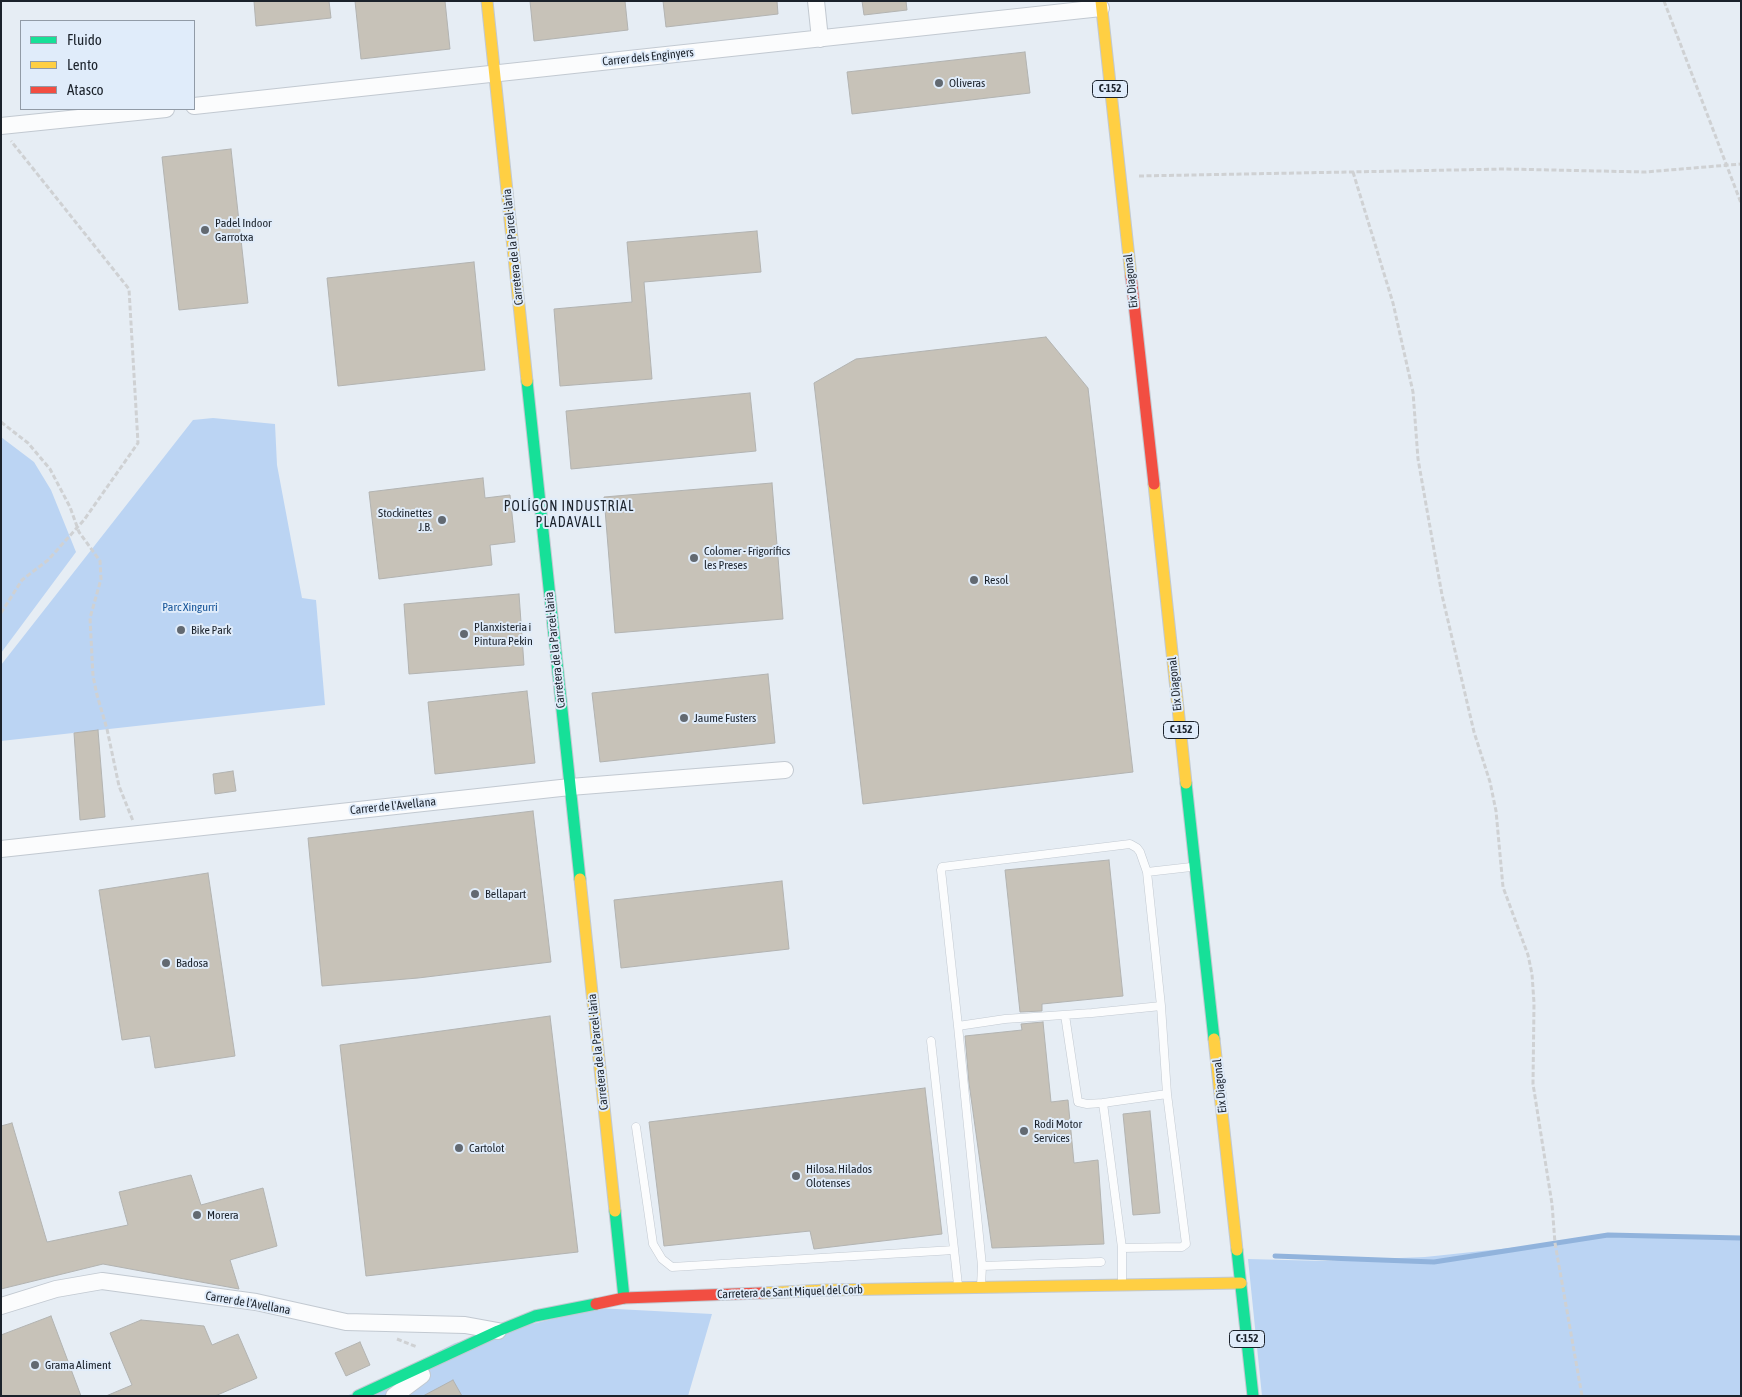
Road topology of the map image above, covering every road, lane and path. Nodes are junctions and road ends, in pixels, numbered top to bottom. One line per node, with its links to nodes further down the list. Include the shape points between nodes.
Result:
1 (487, 1): 6 (street, Carretera de la Parcel·lària)
2 (816, 1): 5 (street)
3 (1664, 1): 11 (path)
4 (1101, 5): 5 (street, Carrer dels Enginyers); 13 (street, Eix Diagonal / C-152)
5 (820, 39): 6 (street, Carrer dels Enginyers)
6 (494, 74): 7 (street, Carrer dels Enginyers); 19 (street, Carretera de la Parcel·lària)
7 (195, 106)
8 (159, 110): 9 (street)
9 (4, 131): 16 (path, via 129,290 138,443)
10 (1741, 164): 11 (path)
11 (1727, 166): 12 (path, via 1645,172 1505,169); 14 (path)
12 (1353, 172): 13 (path); 47 (path, via 1394,303 1413,392 1418,459 1442,595 1474,732 1490,782 1503,887 1532,974 1533,1084)
13 (1120, 177): 22 (street, Eix Diagonal / C-152)
14 (1741, 203)
15 (1, 422): 16 (path, via 28,443 50,469)
16 (77, 528): 17 (path, via 48,560 22,580); 20 (path, via 102,566 91,613 94,676 119,786)
17 (1, 613)
18 (785, 770): 19 (street, Carrer de l'Avellana)
19 (570, 787): 21 (street, Carrer de l'Avellana); 39 (street, Carretera de la Parcel·lària)
20 (134, 825)
21 (1, 849)
22 (1196, 866): 23 (lane); 35 (street, Eix Diagonal / C-152)
23 (1147, 872): 24 (lane); 26 (lane, via 1140,852 1130,844 942,867)
24 (1161, 1006): 25 (lane); 28 (lane)
25 (1065, 1015): 26 (lane); 29 (lane, via 1078,1101 1080,1104)
26 (958, 1026): 34 (lane)
27 (931, 1041): 32 (lane)
28 (1167, 1094): 29 (lane); 31 (lane, via 1186,1244 1182,1247)
29 (1103, 1103): 31 (lane)
30 (636, 1127): 32 (lane, via 653,1244 662,1259 672,1267)
31 (1122, 1248): 36 (lane)
32 (954, 1250): 38 (lane)
33 (1101, 1262): 34 (lane)
34 (982, 1266): 37 (lane)
35 (1241, 1283): 36 (street, Carretera de Sant Miquel del Corb); 46 (street, Eix Diagonal / C-152)
36 (1122, 1285): 37 (street, Carretera de Sant Miquel del Corb)
37 (980, 1287): 38 (street, Carretera de Sant Miquel del Corb)
38 (958, 1288): 39 (street, Carretera de Sant Miquel del Corb)
39 (624, 1298): 41 (street, Carretera de Sant Miquel del Corb, via 535,1316)
40 (1, 1306): 41 (street, Carrer de l'Avellana, via 56,1289 102,1282 256,1302 346,1322 465,1325)
41 (498, 1331): 43 (street, Carretera de Sant Miquel del Corb)
42 (394, 1338): 43 (path, via 409,1345)
43 (451, 1352): 44 (street, Carretera de Sant Miquel del Corb); 45 (street)
44 (358, 1396)
45 (394, 1396)
46 (1254, 1396)
47 (1582, 1396)

